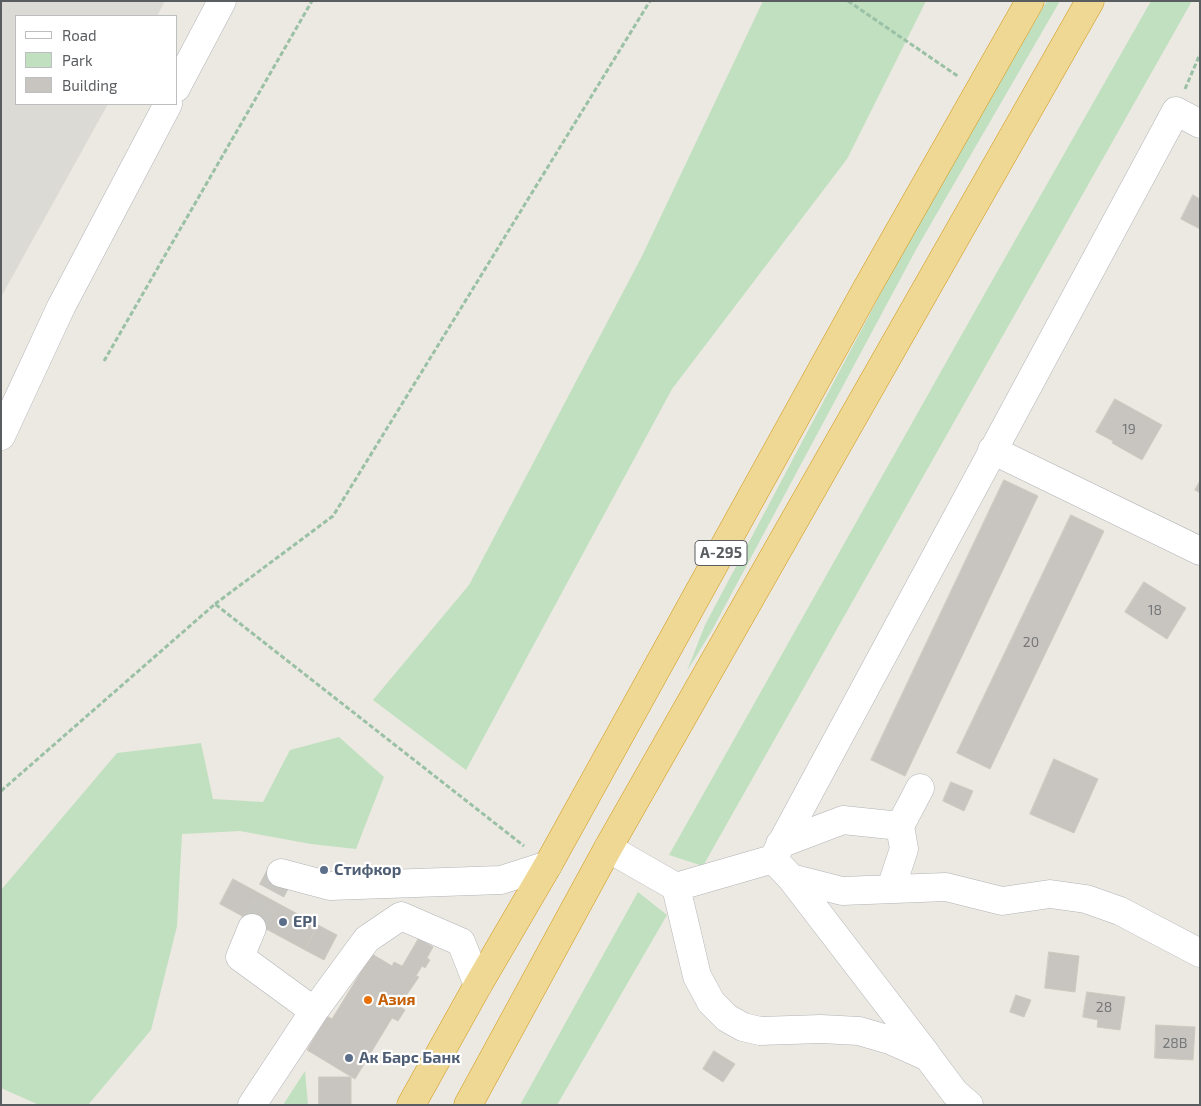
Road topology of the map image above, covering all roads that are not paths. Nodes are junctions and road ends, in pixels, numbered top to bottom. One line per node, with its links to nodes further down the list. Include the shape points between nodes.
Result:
1 (222, 1): 4 (street)
2 (1030, 1): 14 (highway, А-295, via 867,288)
3 (1090, 1): 12 (highway, А-295)
4 (178, 84)
5 (167, 105): 7 (street, via 61,307)
6 (1200, 124): 8 (street, via 1176,111)
7 (1, 436)
8 (992, 450): 9 (street); 13 (street)
9 (1200, 551)
10 (920, 788): 11 (street)
11 (900, 826): 13 (street, via 843,820); 18 (street, via 904,849)
12 (608, 848): 17 (street); 26 (highway, А-295)
13 (776, 852): 16 (street); 17 (street)
14 (548, 865): 15 (street, via 501,880 330,886); 21 (highway, А-295)
15 (281, 873)
16 (791, 878): 18 (street, via 842,891); 23 (street)
17 (676, 887): 23 (street, via 697,976 711,1002 727,1018 743,1027 760,1031 859,1031 890,1040)
18 (891, 888): 20 (street, via 946,887 1002,901 1050,894 1086,899 1120,911)
19 (252, 928): 22 (street, via 240,957)
20 (1200, 953)
21 (478, 985): 22 (street, via 461,942 401,916 366,938); 25 (highway, А-295)
22 (314, 1011): 24 (street)
23 (928, 1057): 27 (street)
24 (252, 1105)
25 (411, 1105)
26 (468, 1105)
27 (969, 1105)

